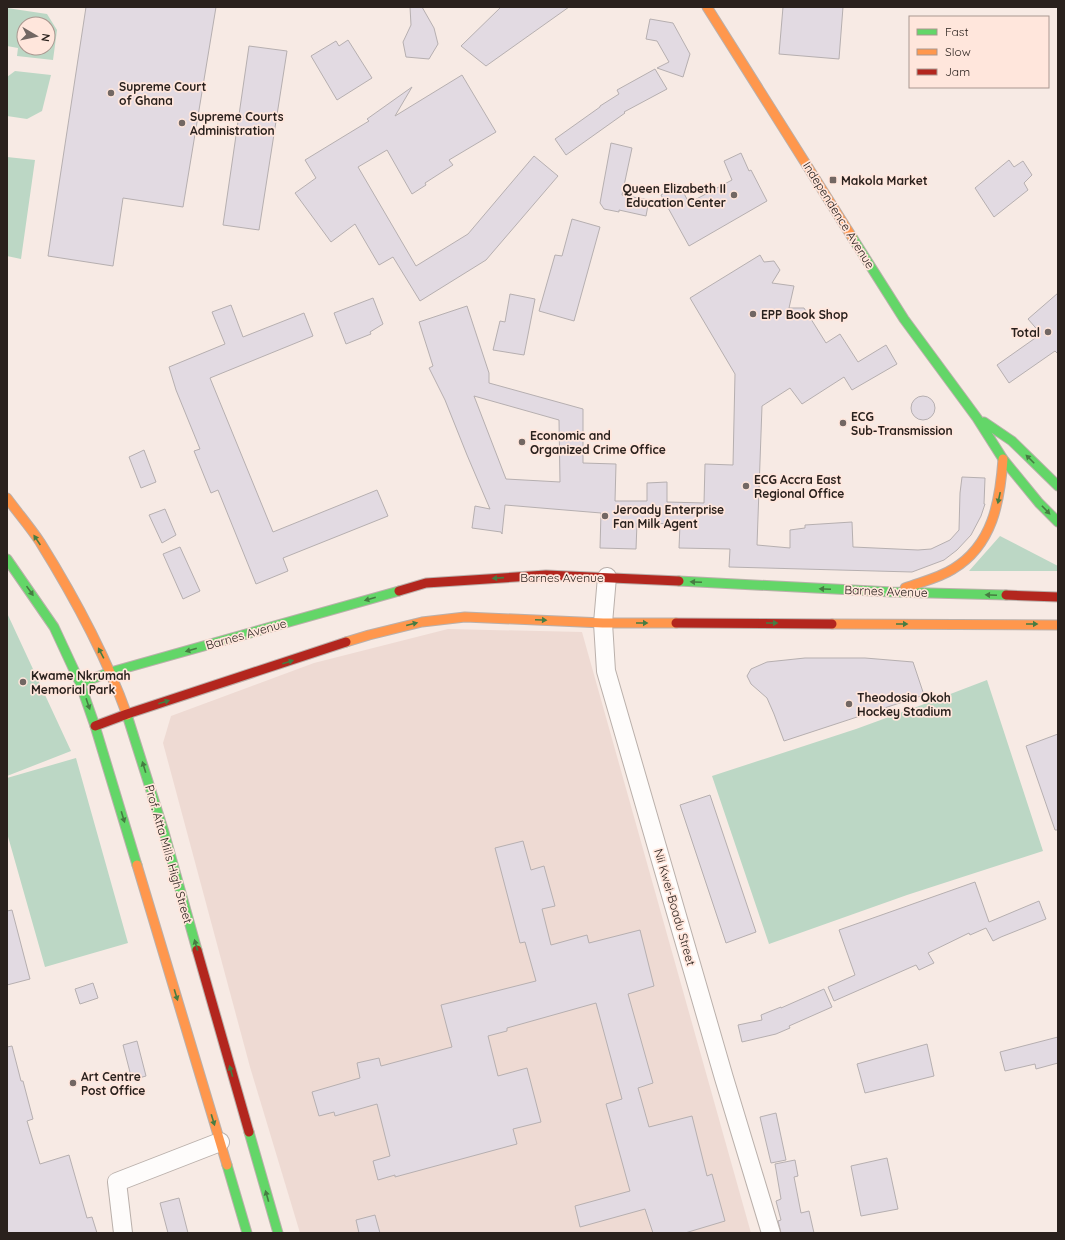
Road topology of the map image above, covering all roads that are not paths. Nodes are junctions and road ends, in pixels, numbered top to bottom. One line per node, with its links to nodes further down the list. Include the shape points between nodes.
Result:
1 (707, 7): 2 (main road, Independence Avenue, via 904,319)
2 (977, 418): 3 (main road, Independence Avenue); 4 (main road, one-way to 2, via 1012,440)
3 (1003, 459): 6 (main road, Independence Avenue, one-way to 6); 9 (main road, one-way to 9, via 997,511 989,530 977,547 963,563 946,573)
4 (1058, 486)
5 (7, 498): 13 (main road, Prof. Atta Mills High Street, one-way to 5, via 38,541)
6 (1058, 522)
7 (7, 559): 14 (main road, one-way to 14, via 54,627)
8 (606, 577): 9 (main road, Barnes Avenue, one-way to 8); 11 (street, Nii Kwei-Boadu Street); 13 (main road, Barnes Avenue, one-way to 13, via 546,575 426,583)
9 (892, 592): 10 (main road, Barnes Avenue, one-way to 9)
10 (1058, 597)
11 (603, 623): 12 (main road, one-way to 12); 15 (main road, one-way to 11, via 369,634 422,622 465,617); 21 (street, Nii Kwei-Boadu Street, via 606,671)
12 (1058, 625)
13 (111, 672): 14 (main road, Barnes Avenue); 15 (main road, Prof. Atta Mills High Street)
14 (80, 683): 16 (main road, one-way to 16)
15 (127, 714): 16 (main road); 20 (main road, Prof. Atta Mills High Street, one-way to 15, via 164,832)
16 (95, 726): 17 (main road, one-way to 17)
17 (220, 1142): 18 (street, via 117,1182); 19 (main road)
18 (122, 1233)
19 (247, 1233)
20 (278, 1233)
21 (771, 1233)

